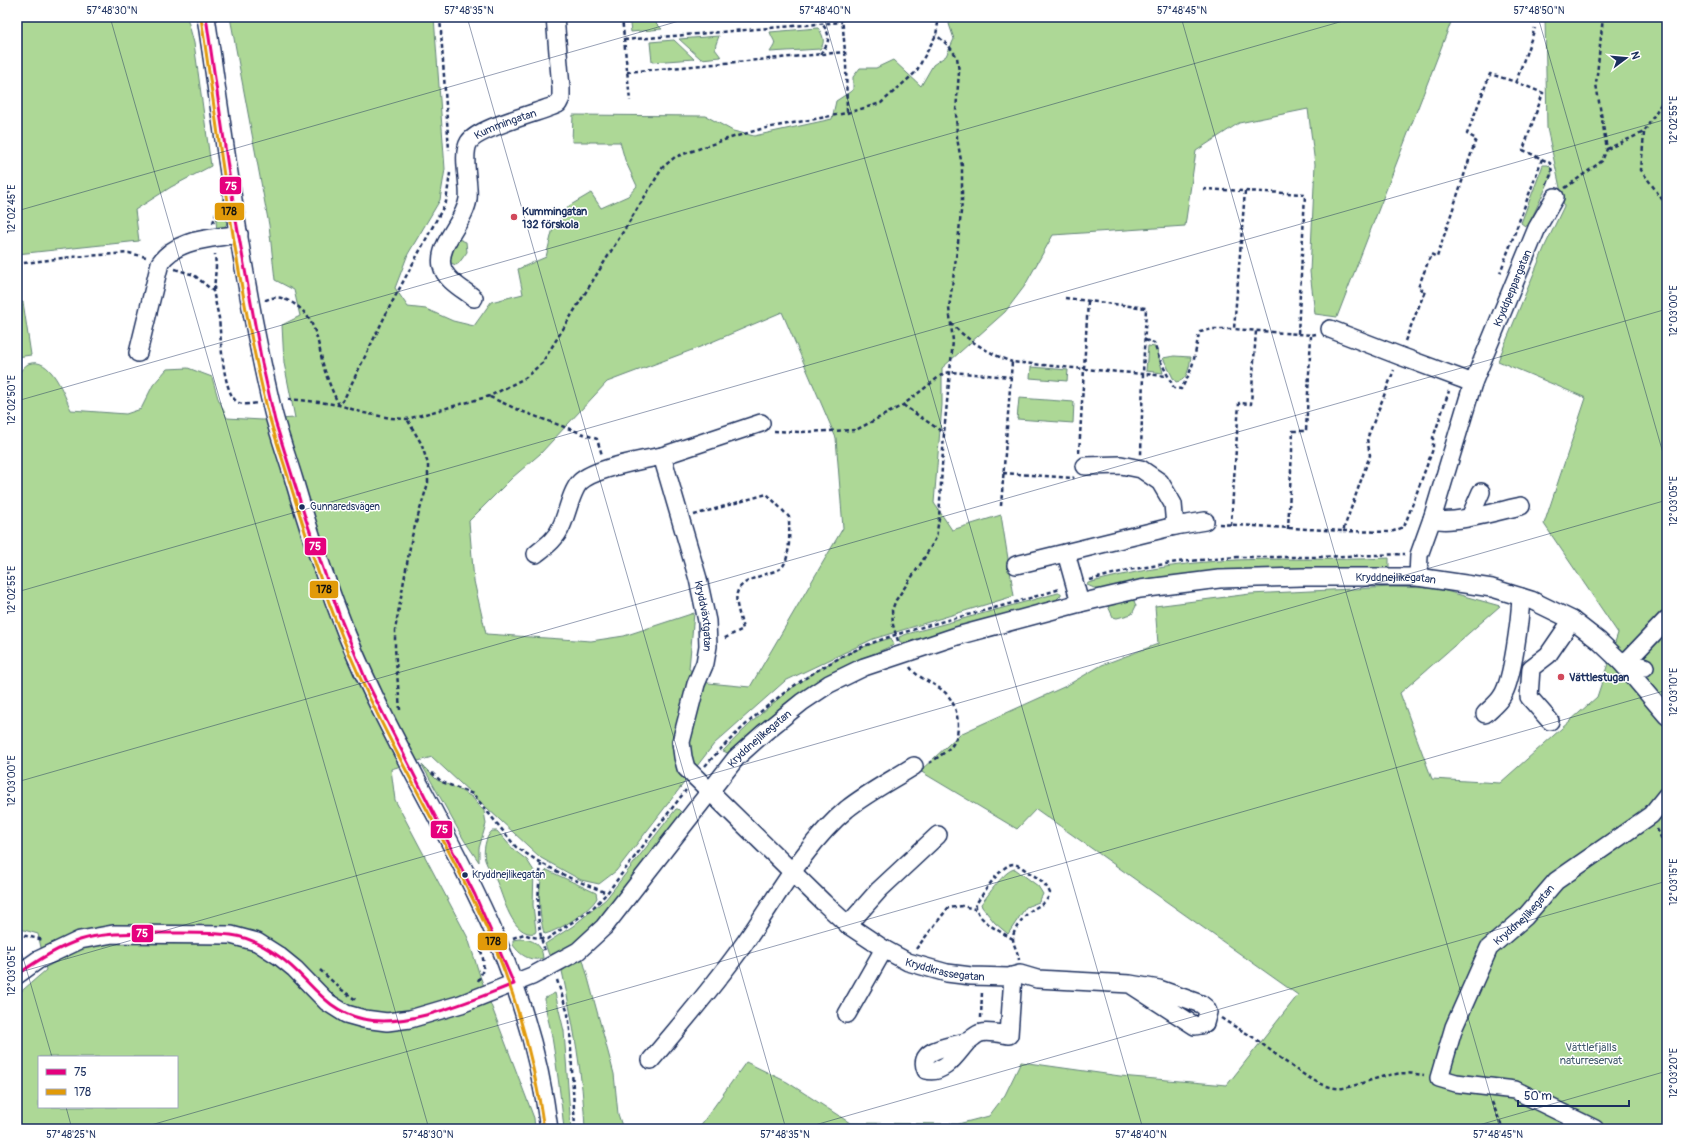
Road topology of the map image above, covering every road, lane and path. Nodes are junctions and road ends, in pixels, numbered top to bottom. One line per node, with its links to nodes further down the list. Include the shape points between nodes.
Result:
1 (206, 17): 29 (street)
2 (440, 17): 23 (path)
3 (555, 17): 31 (street, Kummingatan, via 561,88 558,104 490,129 469,142 466,153 468,200 444,248 442,266 446,275)
4 (622, 17): 12 (path)
5 (842, 17): 8 (path)
6 (939, 17): 11 (path)
7 (1603, 17): 22 (path, via 1596,84)
8 (842, 22): 9 (path); 13 (path)
9 (822, 24): 12 (path); 14 (path, via 828,37 827,47)
10 (1535, 28): 17 (path)
11 (936, 35): 20 (path, via 916,72 906,82 881,103); 35 (path, via 957,57 959,72 956,111 962,166 962,201 949,308)
12 (624, 40): 15 (path)
13 (845, 52): 14 (path); 20 (path)
14 (820, 54): 15 (path)
15 (627, 72): 19 (path)
16 (1490, 74): 17 (path)
17 (1516, 82): 30 (path, via 1543,93 1523,150 1542,159)
18 (1667, 94): 21 (path)
19 (630, 101)
20 (847, 113): 51 (path, via 761,129 675,157 663,167 542,363 525,378)
21 (1644, 132): 22 (path); 28 (path, via 1641,170)
22 (1607, 149): 27 (path, via 1602,161 1569,184)
23 (449, 153)
24 (450, 169): 53 (path, via 446,202)
25 (1203, 189): 26 (path)
26 (1245, 191): 36 (path); 39 (path, via 1305,194)
27 (1556, 197): 50 (street, Kryddpeppargatan, via 1537,228)
28 (1667, 206)
29 (239, 234): 42 (street, via 197,240 164,256 160,263); 111 (street, via 274,415 312,542 348,637 393,735 485,914)
30 (1499, 276)
31 (474, 298)
32 (1066, 298): 33 (path)
33 (1088, 301): 41 (path, via 1146,308); 44 (path)
34 (268, 305): 53 (path, via 266,300 276,297 304,310 314,328 324,370)
35 (951, 322): 43 (path, via 962,334 1001,359); 45 (path, via 953,340)
36 (1234, 329): 38 (path); 47 (path, via 1200,332 1188,378 1181,389 1174,388)
37 (1330, 329): 40 (path); 48 (street)
38 (1256, 331): 39 (path); 70 (path, via 1251,404 1239,403)
39 (1298, 334): 40 (path)
40 (1311, 336): 72 (path, via 1306,431 1293,431)
41 (1144, 340): 46 (path); 47 (path, via 1154,343)
42 (138, 353)
43 (1012, 362): 44 (path); 49 (path)
44 (1084, 369): 46 (path); 59 (path, via 1079,452)
45 (950, 372): 49 (path); 54 (path, via 944,373); 57 (path)
46 (1143, 373): 47 (path); 61 (path)
47 (1167, 376)
48 (1455, 376): 50 (street); 73 (path, via 1433,438 1433,449 1404,527 1391,532)
49 (1011, 377): 62 (path)
50 (1473, 383): 68 (street, Kryddpeppargatan)
51 (490, 396): 55 (path); 60 (path, via 521,411 597,439)
52 (288, 400): 53 (path)
53 (339, 405): 55 (path, via 364,413)
54 (903, 405): 56 (path, via 856,430 775,431); 57 (path)
55 (407, 419): 87 (path, via 421,443 428,464 428,483 412,536 395,630 394,648)
56 (761, 424): 58 (street)
57 (944, 433): 83 (path, via 936,538 892,610 893,625)
58 (662, 456): 60 (street); 67 (street, Kryddväxtgatan)
59 (1085, 466): 61 (street, via 1121,464); 62 (path, via 1073,478)
60 (606, 469): 75 (street, via 588,476 579,483 555,538)
61 (1141, 469): 71 (street, via 1160,482 1173,504)
62 (1003, 473): 64 (path)
63 (1480, 492): 66 (street)
64 (1001, 506)
65 (1521, 506): 66 (street)
66 (1470, 517): 68 (street, via 1440,521)
67 (680, 519): 82 (street, Kryddväxtgatan, via 705,608); 82 (path, via 767,494 789,517 789,536 782,567 740,586 735,597 743,630)
68 (1432, 519): 77 (street, Kryddpeppargatan, via 1419,555)
69 (1205, 521): 71 (street)
70 (1231, 525)
71 (1175, 526): 74 (street)
72 (1288, 529)
73 (1343, 532)
74 (1066, 553): 76 (street); 79 (street)
75 (536, 554)
76 (1016, 565)
77 (1418, 577): 78 (street, Kryddnejlikegatan, via 1492,588); 79 (street, Kryddnejlikegatan, via 1220,579 1140,589)
78 (1521, 597): 81 (street, Kryddnejlikegatan); 86 (street, via 1508,682 1502,696)
79 (1080, 603): 83 (street, Kryddnejlikegatan)
80 (1667, 619): 84 (street)
81 (1572, 620): 84 (street, Kryddnejlikegatan); 89 (street, via 1548,655 1531,668 1529,697)
82 (708, 646): 92 (street, Kryddväxtgatan, via 681,742 686,768)
83 (902, 653): 90 (path, via 912,670 943,690 950,698 958,719 958,731 953,744 932,762 922,767); 92 (street, Kryddnejlikegatan, via 829,684 802,702 736,758)
84 (1625, 661): 85 (street); 88 (street, Kryddnejlikegatan)
85 (1645, 667)
86 (1485, 714)
87 (401, 716)
88 (1667, 716)
89 (1550, 722)
90 (914, 766): 98 (street, via 848,809)
91 (429, 769): 97 (path, via 442,782 473,794 516,847)
92 (709, 791): 98 (street, Kryddkrassegatan); 107 (street, Kryddnejlikegatan, via 604,927 578,951)
93 (1667, 795): 94 (street, Kryddnejlikegatan)
94 (1651, 815): 96 (path); 116 (street, Kryddnejlikegatan, via 1556,881 1524,917 1489,948 1454,1027)
95 (938, 835): 101 (street, via 879,890)
96 (1667, 850)
97 (540, 863): 99 (path); 107 (path, via 539,928)
98 (792, 872): 101 (street, Kryddkrassegatan); 115 (street, via 749,938 712,988)
99 (607, 893)
100 (975, 909): 103 (path, via 991,926); 103 (path, via 1003,868 1008,865 1017,865 1040,879 1050,893 1048,899 1043,905 1027,913); 106 (path, via 962,906 948,908)
101 (848, 925): 105 (street, Kryddkrassegatan)
102 (17, 934): 104 (path)
103 (1013, 939): 109 (path, via 1018,956)
104 (47, 941)
105 (884, 949): 106 (street, Kryddkrassegatan); 113 (street)
106 (908, 962): 110 (street, Kryddkrassegatan, via 947,973)
107 (552, 967): 111 (street, Kryddnejlikegatan); 119 (path, via 564,1001 570,1030)
108 (17, 975): 111 (street, Kryddnejlikegatan, via 38,960 80,940 113,934 185,933 231,935 257,942 295,969 327,1002 346,1014 364,1019 387,1022 410,1019 461,1004)
109 (1017, 975): 110 (street, Kryddkrassegatan); 112 (street, Kryddkrassegatan, via 1037,979 1130,984 1195,1026 1205,1023 1208,1012); 114 (street, via 1009,1035)
110 (983, 977): 114 (path)
111 (514, 984): 118 (street, via 537,1057)
112 (1206, 1008): 116 (path, via 1321,1084 1341,1088 1410,1073)
113 (847, 1014)
114 (974, 1037)
115 (651, 1060)
116 (1439, 1078): 117 (street)
117 (1485, 1087): 120 (path); 121 (street, via 1515,1090)
118 (549, 1129)
119 (575, 1129)
120 (1503, 1129)
121 (1595, 1129)

